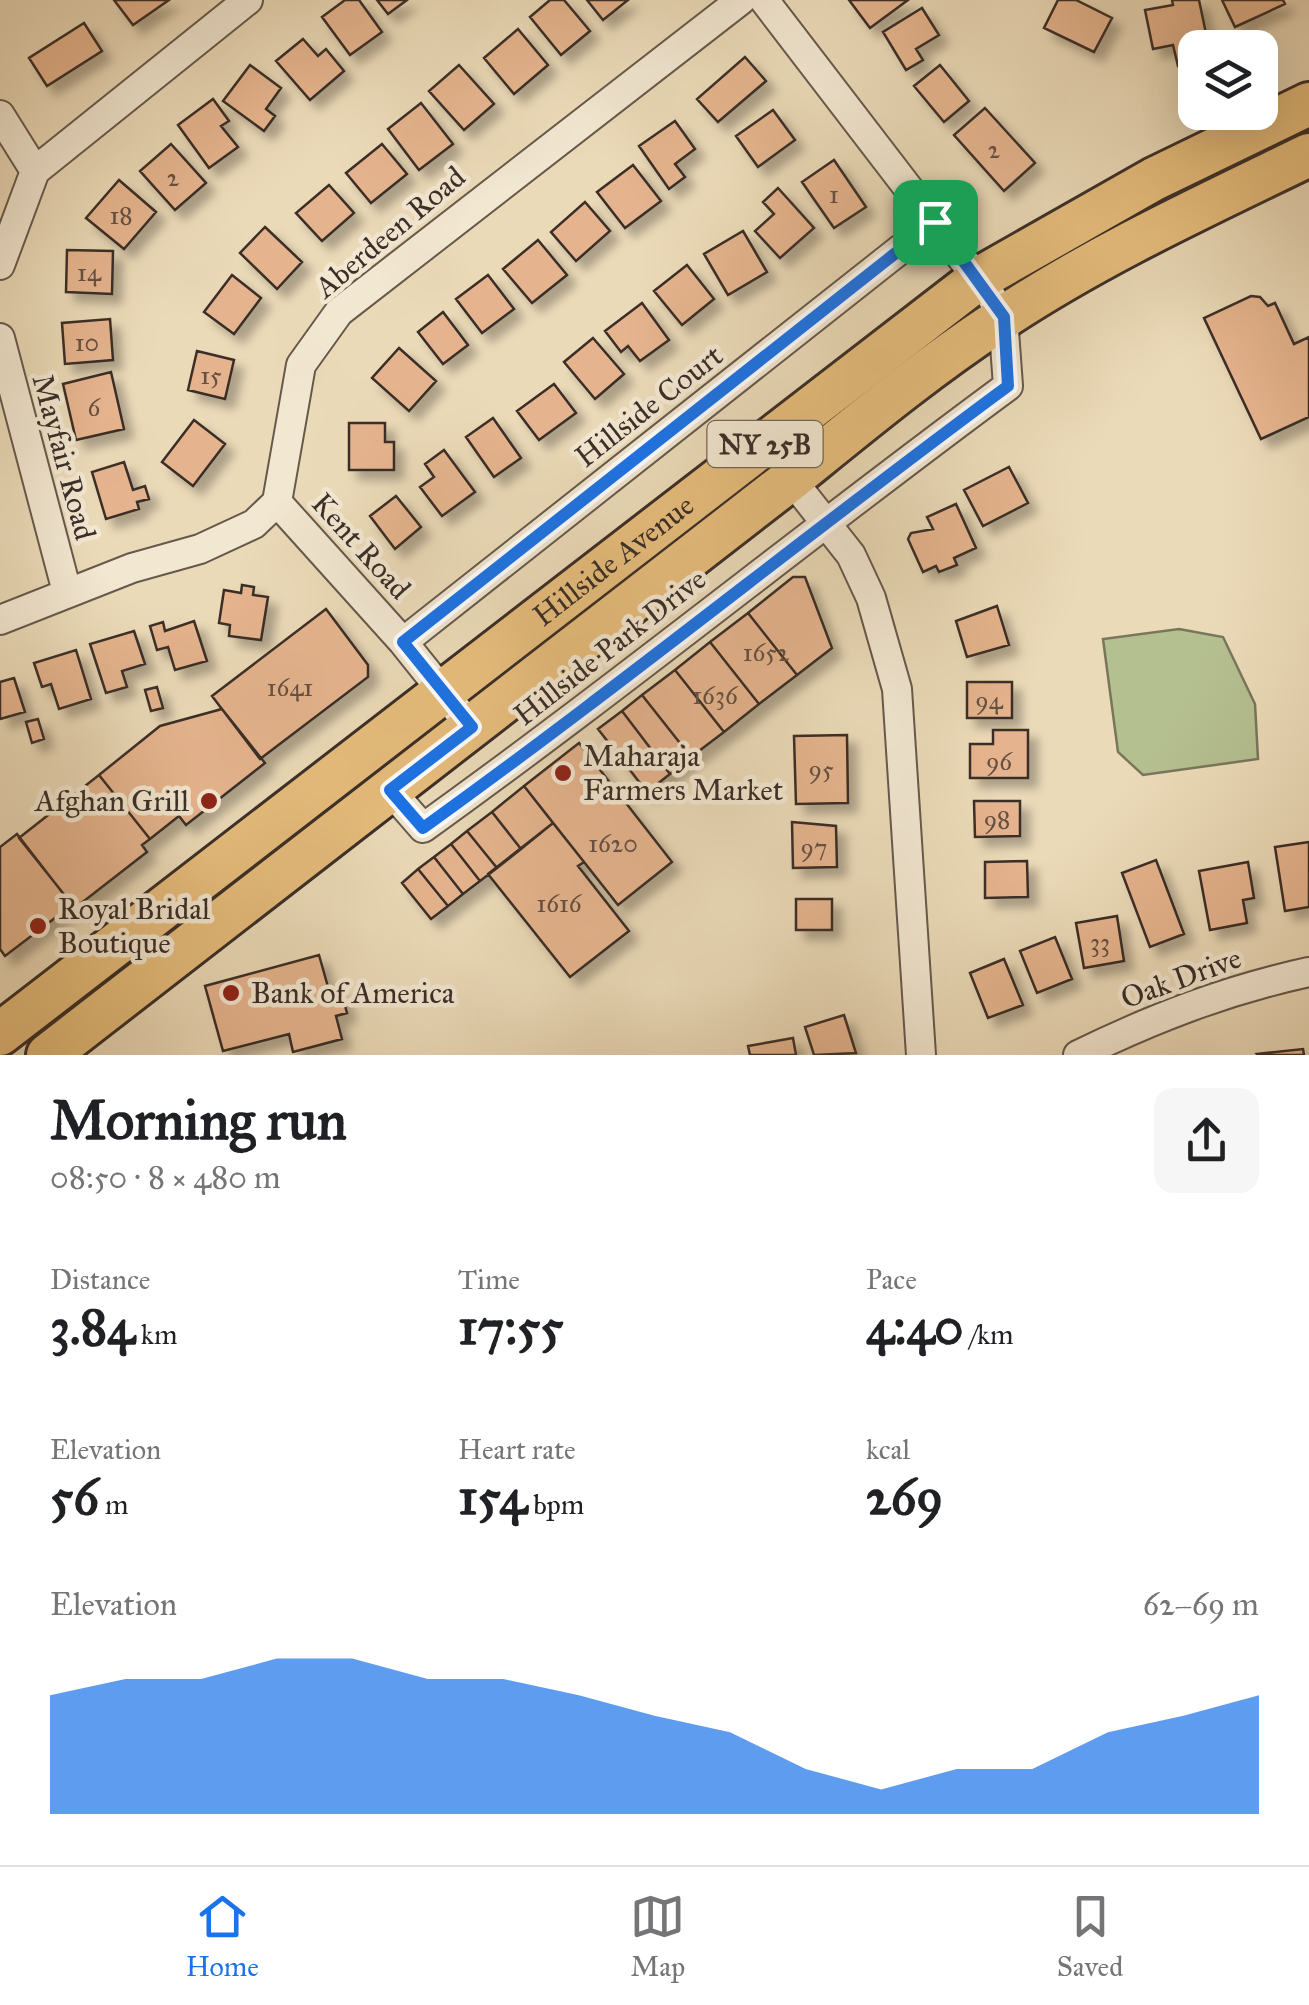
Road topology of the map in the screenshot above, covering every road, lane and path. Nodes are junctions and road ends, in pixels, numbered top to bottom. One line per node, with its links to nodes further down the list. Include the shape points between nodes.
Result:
1 (248, 0): 7 (street)
2 (741, 0): 14 (street, Aberdeen Road, via 339,312 302,365)
3 (764, 0): 8 (street)
4 (1309, 104): 10 (main road, Hillside Avenue / NY 25B)
5 (0, 115): 7 (street)
6 (1309, 154): 11 (main road, Hillside Avenue / NY 25B)
7 (34, 171): 9 (street)
8 (935, 222): 10 (street); 18 (street, Hillside Court)
9 (0, 265)
10 (978, 278): 11 (street); 19 (main road, Hillside Avenue / NY 25B)
11 (1004, 317): 13 (main road, Hillside Avenue / NY 25B, via 911,381); 15 (street, Hillside Park Drive, via 1008,386)
12 (0, 338): 16 (street, Mayfair Road)
13 (791, 480): 15 (street); 20 (main road, Hillside Avenue / NY 25B)
14 (277, 502): 16 (street, via 254,524 200,549); 18 (street, Kent Road)
15 (826, 520): 21 (street, Hillside Park Drive, via 423,828); 25 (street, via 871,598 897,689)
16 (67, 592): 17 (street)
17 (0, 620)
18 (403, 642): 19 (street, Kent Road)
19 (442, 692): 20 (street, Kent Road); 23 (main road, Hillside Avenue / NY 25B)
20 (472, 727): 21 (main road, Hillside Avenue / NY 25B)
21 (390, 790): 24 (main road, Hillside Avenue / NY 25B)
22 (1309, 972): 26 (street, Oak Drive, via 1167,1012)
23 (0, 1034)
24 (48, 1055)
25 (921, 1055)
26 (1078, 1055)

